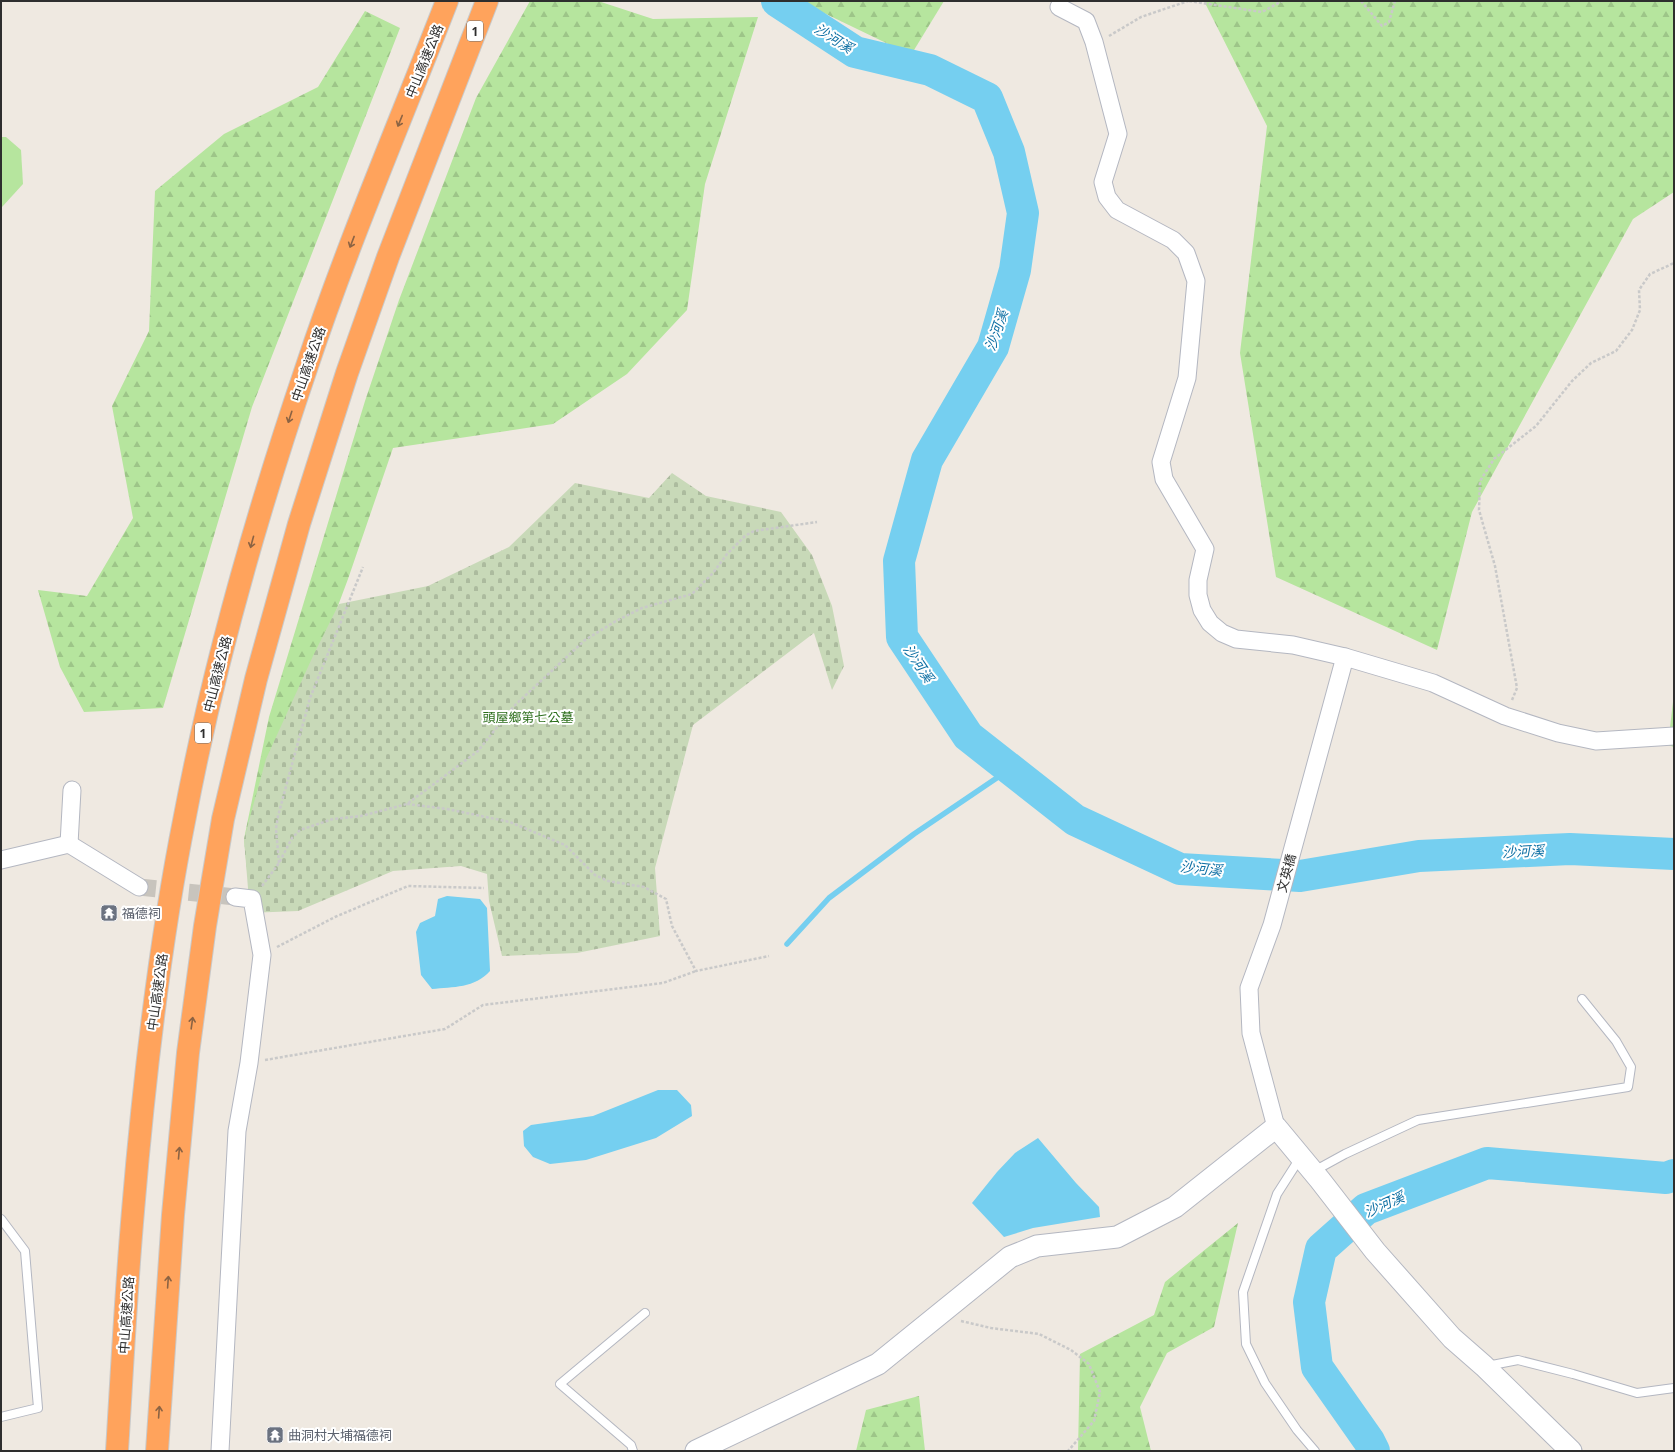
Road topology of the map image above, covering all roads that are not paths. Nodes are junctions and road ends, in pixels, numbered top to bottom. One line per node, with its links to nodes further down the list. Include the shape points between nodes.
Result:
1 (447, 1): 19 (highway, 中山高速公路 / 1, one-way to 19, via 351,245 300,386 260,513 217,671 188,800 166,923 149,1049 133,1211)
2 (487, 1): 20 (highway, 1, one-way to 2, via 173,1215 188,1053 223,819 256,680 299,524 345,381 373,300)
3 (1059, 7): 4 (street, via 1086,21 1118,134 1103,182 1107,197 1117,210 1173,240 1186,253 1196,281 1187,378 1161,462 1164,479 1205,549 1198,580 1202,610 1210,623 1222,633 1236,639 1293,646)
4 (1345, 657): 5 (street, via 1433,683 1505,716 1558,733 1596,741); 12 (street, 文英橋, via 1272,925 1249,988 1251,1033)
5 (1674, 736)
6 (72, 790): 7 (street)
7 (69, 844): 8 (street); 9 (street)
8 (1, 860)
9 (139, 887)
10 (235, 897): 21 (street, via 252,899 262,955 249,1063 237,1131)
11 (1582, 999): 13 (lane, via 1616,1041 1631,1067 1628,1087 1418,1120)
12 (1276, 1128): 13 (street); 23 (street, via 1176,1207 1117,1237 1037,1246 1010,1257 878,1364)
13 (1311, 1170): 16 (street, via 1375,1251 1452,1338); 24 (lane, via 1277,1194 1243,1292 1246,1344 1265,1384 1296,1430)
14 (1, 1219): 18 (lane, via 25,1251 38,1408)
15 (645, 1313): 22 (lane, via 560,1384 631,1445)
16 (1484, 1366): 17 (lane, via 1518,1360 1637,1393); 25 (street)
17 (1674, 1388)
18 (1, 1417)
19 (117, 1451)
20 (157, 1451)
21 (220, 1451)
22 (633, 1451)
23 (696, 1451)
24 (1315, 1451)
25 (1571, 1451)

